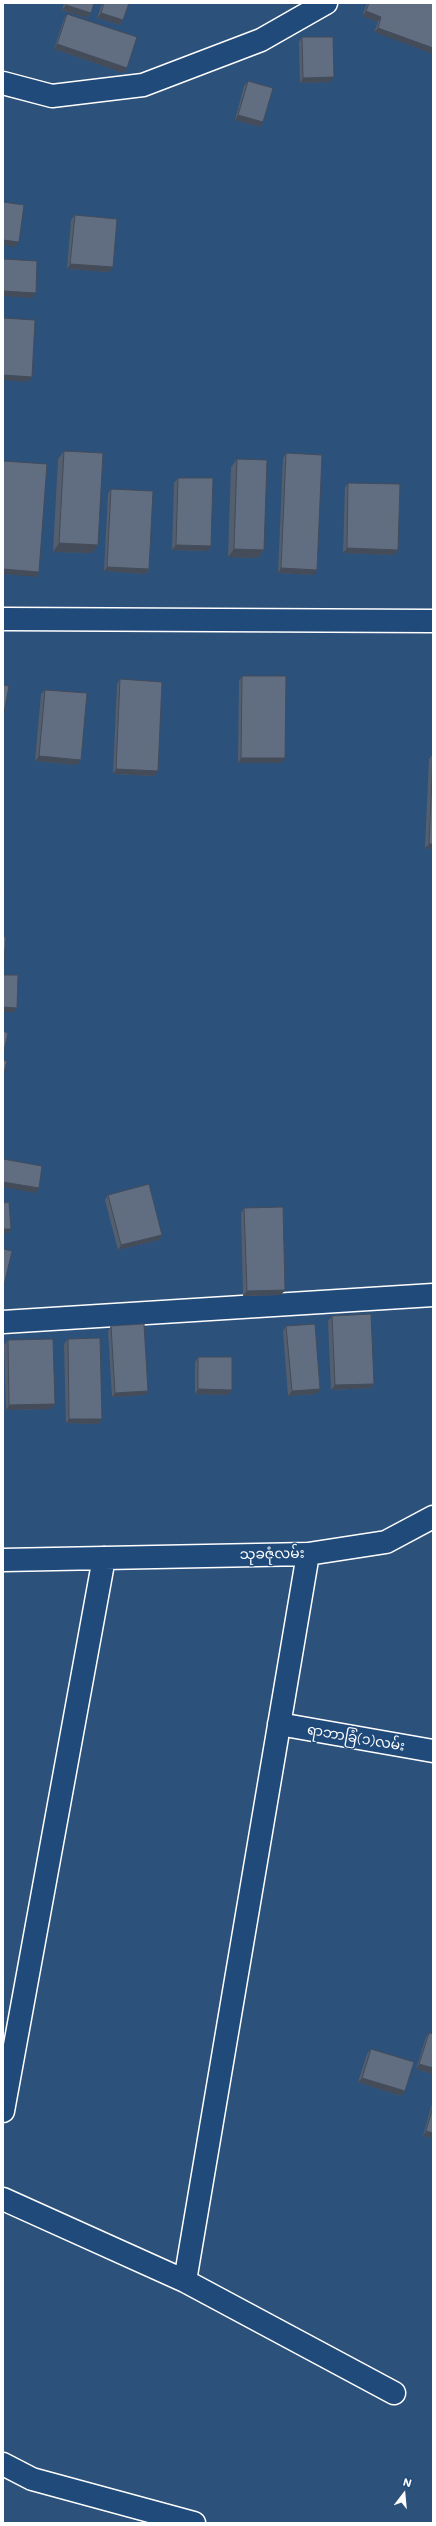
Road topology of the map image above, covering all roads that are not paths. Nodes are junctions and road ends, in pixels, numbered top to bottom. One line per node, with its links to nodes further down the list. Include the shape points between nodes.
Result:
1 (326, 3): 2 (street, via 262,40 143,85 52,96)
2 (3, 83)
3 (3, 619): 4 (street)
4 (433, 621)
5 (433, 1295): 6 (street)
6 (3, 1322)
7 (433, 1517): 8 (street, သုခဇုံလမ်း, via 386,1542)
8 (308, 1554): 9 (street, သုခဇုံလမ်း); 11 (street)
9 (104, 1558): 10 (street, သုခဇုံလမ်း); 13 (street)
10 (3, 1560)
11 (279, 1724): 12 (street, ရာဘာခြံ(၁)လမ်း); 15 (street)
12 (433, 1751)
13 (3, 2111)
14 (3, 2199): 15 (street)
15 (184, 2281): 16 (street)
16 (394, 2393)
17 (3, 2464): 18 (street, via 32,2479)
18 (194, 2523)

